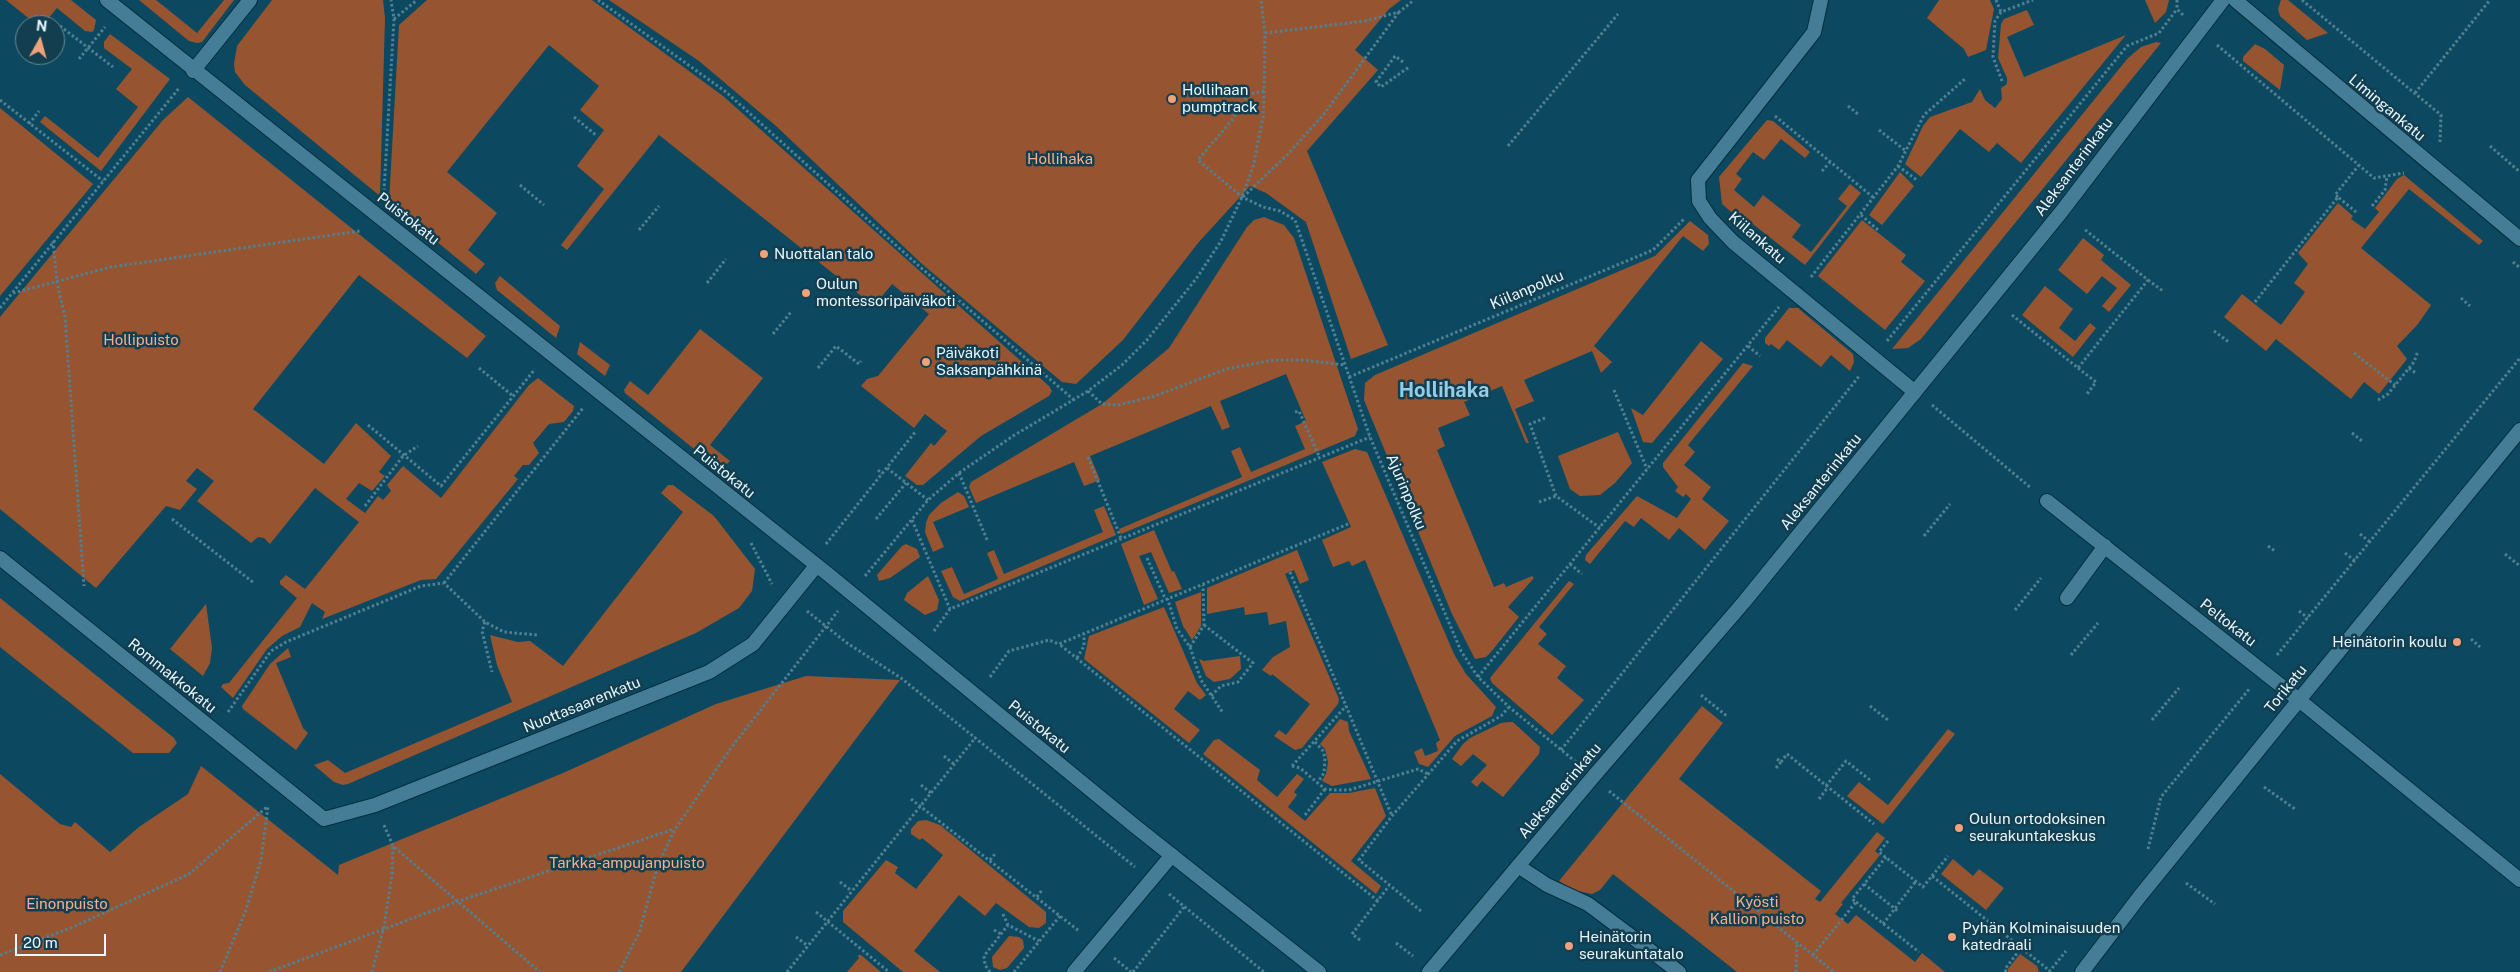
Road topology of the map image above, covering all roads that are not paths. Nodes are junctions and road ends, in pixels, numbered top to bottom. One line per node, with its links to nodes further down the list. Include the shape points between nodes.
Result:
1 (107, 0): 6 (street, Puistokatu)
2 (250, 0): 6 (street)
3 (1821, 0): 8 (street, Kiilankatu, via 1814,32 1698,180 1699,202 1734,242)
4 (2223, 0): 8 (street, Aleksanterinkatu, via 2062,211)
5 (2235, 0): 7 (street, Limingankatu)
6 (193, 71): 13 (street, Puistokatu)
7 (2520, 239)
8 (1915, 392): 18 (street, Aleksanterinkatu, via 1744,602)
9 (2520, 430): 15 (street, Torikatu)
10 (2047, 501): 11 (street, Peltokatu)
11 (2105, 546): 14 (street); 15 (street, Peltokatu)
12 (0, 558): 16 (street, Rommakkokatu)
13 (816, 566): 16 (street, Nuottasaarenkatu, via 753,644 709,672 375,806); 17 (street, Puistokatu)
14 (2067, 598)
15 (2299, 700): 19 (street, Peltokatu); 24 (street, Torikatu)
16 (324, 819)
17 (1172, 855): 20 (street); 21 (street, Puistokatu)
18 (1518, 866): 22 (street, Aleksanterinkatu); 23 (street, via 1547,885 1588,904)
19 (2520, 880)
20 (1074, 972)
21 (1319, 972)
22 (1429, 972)
23 (1678, 972)
24 (2082, 972)

